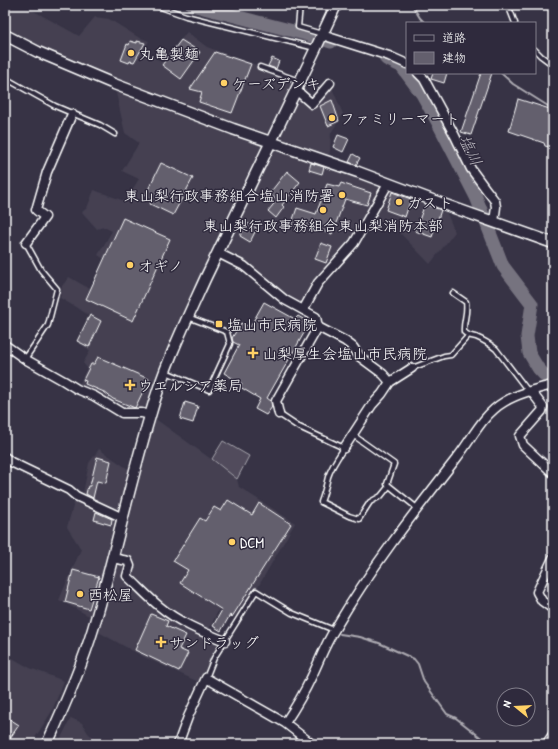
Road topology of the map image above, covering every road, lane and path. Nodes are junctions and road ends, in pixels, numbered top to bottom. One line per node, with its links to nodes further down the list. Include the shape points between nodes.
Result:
1 (156, 5): 8 (lane, via 186,16)
2 (300, 5): 6 (lane, via 298,27)
3 (336, 5): 6 (street)
4 (508, 5): 5 (lane)
5 (515, 22)
6 (322, 34): 8 (street); 10 (street)
7 (5, 35): 19 (street, via 114,84)
8 (316, 48): 16 (street)
9 (536, 51): 11 (lane)
10 (406, 64)
11 (553, 66)
12 (260, 67): 16 (lane)
13 (419, 74): 21 (street, via 452,130 471,169 495,201)
14 (5, 78): 17 (lane)
15 (330, 83): 16 (street, via 312,104)
16 (298, 86): 19 (street)
17 (72, 114): 18 (lane); 22 (street, via 47,172 36,210 45,217)
18 (115, 134)
19 (270, 142): 20 (street); 24 (street)
20 (388, 184): 21 (street); 26 (street, via 354,244 318,283)
21 (494, 222): 23 (street)
22 (26, 243): 31 (lane, via 41,270 56,289 48,325)
23 (553, 243)
24 (218, 253): 26 (street, via 244,266 285,300); 27 (street)
25 (453, 293): 29 (lane, via 466,302 463,327)
26 (303, 310): 28 (street, via 316,317)
27 (188, 317): 33 (street); 33 (lane, via 227,332 230,344 209,390)
28 (318, 327): 34 (street, via 345,341); 37 (street, via 276,401)
29 (468, 336): 32 (lane, via 452,355); 36 (lane, via 490,344 496,349)
30 (5, 345): 31 (street)
31 (25, 359): 38 (street, via 122,413)
32 (412, 368): 34 (street)
33 (165, 371): 38 (street)
34 (390, 382): 39 (street)
35 (550, 386): 36 (street)
36 (529, 391): 42 (street, via 543,407 520,436 522,445); 44 (street, via 505,401 484,418)
37 (279, 414): 40 (lane, via 297,426)
38 (150, 415): 45 (street)
39 (353, 435): 40 (street); 43 (lane, via 394,464 387,484)
40 (344, 448): 43 (lane, via 328,476 321,502 359,519 370,502 381,496)
41 (5, 457): 45 (street, via 70,490 76,496)
42 (553, 473)
43 (389, 486): 44 (lane)
44 (417, 508): 49 (street, via 377,562)
45 (123, 518): 46 (street)
46 (112, 558): 50 (street, via 128,561 128,576 159,607 199,630); 54 (street, via 87,648)
47 (553, 558): 48 (street, via 537,592 542,601)
48 (553, 609)
49 (334, 630): 50 (lane, via 292,613 256,592); 52 (street, via 311,678)
50 (225, 641): 51 (lane, via 214,658)
51 (206, 678): 52 (street); 55 (street)
52 (285, 722): 56 (street)
53 (553, 731): 57 (lane)
54 (47, 744)
55 (178, 744)
56 (312, 744)
57 (544, 744)

